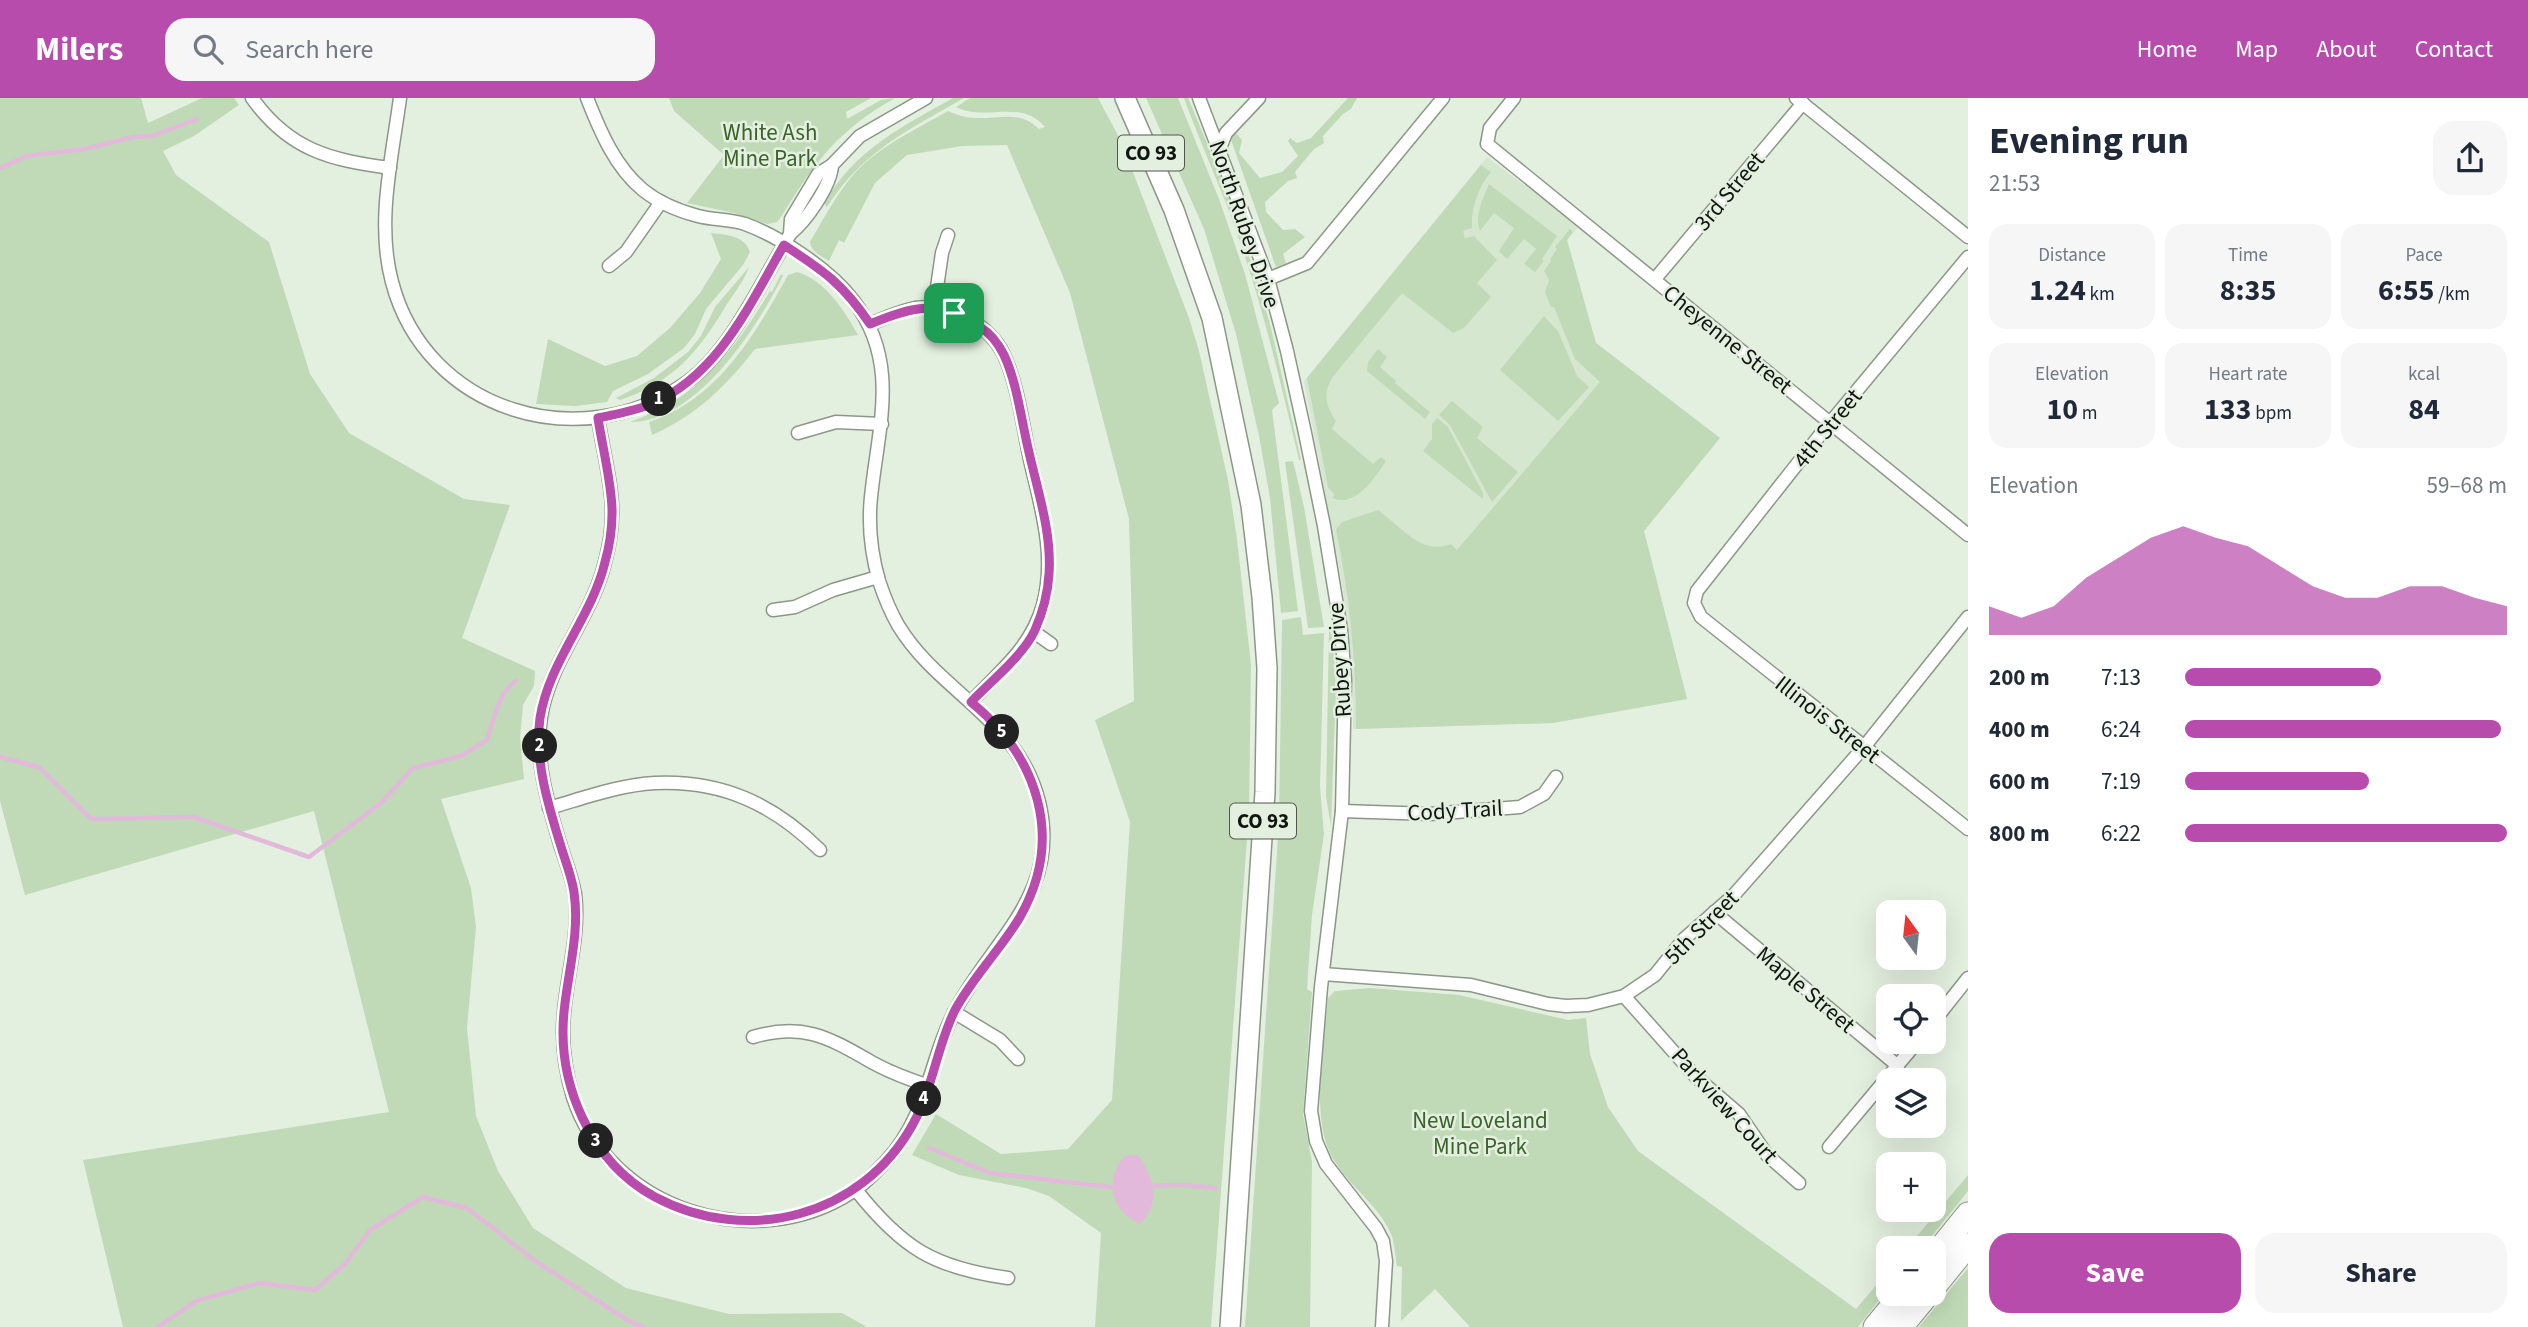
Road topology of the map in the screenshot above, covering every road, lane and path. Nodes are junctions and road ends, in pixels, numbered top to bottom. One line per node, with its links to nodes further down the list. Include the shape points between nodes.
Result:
1 (252, 98): 12 (street, via 284,133 323,156)
2 (400, 98): 12 (street)
3 (587, 98): 13 (street, via 620,165 641,189)
4 (926, 98): 16 (street, via 860,136 832,165 823,190)
5 (1125, 98): 63 (highway, CO 93, via 1174,210 1212,318 1251,505 1262,597 1267,668 1265,792)
6 (1199, 98): 11 (street, North Rubey Drive)
7 (1259, 98): 11 (street, via 1226,133)
8 (1443, 98): 19 (street, via 1307,263)
9 (1514, 98): 20 (street, Cheyenne Street, via 1490,128 1487,144)
10 (1800, 101): 15 (street); 20 (street, 3rd Street)
11 (1220, 148): 19 (street, North Rubey Drive)
12 (390, 168): 24 (street, via 385,250 404,317 423,347 452,378 502,407 551,419)
13 (661, 202): 16 (street, via 697,216 743,223); 18 (street, via 626,252)
14 (948, 235): 21 (street)
15 (1968, 237)
16 (787, 240): 22 (street, via 842,286); 24 (street, via 718,354 688,382 651,404)
17 (1968, 257): 25 (street, 4th Street)
18 (609, 266)
19 (1268, 279): 23 (street, North Rubey Drive)
20 (1656, 279): 25 (street, Cheyenne Street)
21 (934, 309): 22 (street, via 901,311); 33 (street, via 980,326 1000,348 1011,378 1049,544 1049,576)
22 (870, 324): 26 (street, via 882,372)
23 (1287, 351): 39 (street, Rubey Drive, via 1341,630 1345,680)
24 (598, 418): 38 (street, via 613,513 605,565 551,677 540,719 540,752)
25 (1831, 423): 28 (street, Cheyenne Street); 30 (street, 4th Street, via 1697,592)
26 (882, 424): 27 (street, via 836,422); 29 (street, via 869,525)
27 (799, 433)
28 (1968, 535)
29 (878, 577): 31 (street, via 795,607); 35 (street, via 898,626)
30 (1695, 603): 36 (street, Illinois Street, via 1701,617)
31 (773, 610)
32 (1968, 617): 36 (street, 5th Street)
33 (1034, 632): 34 (street); 35 (street)
34 (1051, 644)
35 (971, 702): 47 (street, via 1020,755 1039,802 1042,839 1024,909)
36 (1864, 747): 40 (street, Illinois Street); 42 (street, 5th Street)
37 (1556, 777): 39 (street, Cody Trail, via 1544,794 1520,807 1430,814)
38 (550, 808): 41 (street, via 655,783 705,786 755,801 795,825); 55 (street, via 574,890 576,922 562,1043 574,1098 587,1129 619,1171 653,1196 688,1211 758,1222 830,1204)
39 (1342, 811): 43 (street, Rubey Drive)
40 (1968, 829)
41 (820, 850)
42 (1714, 912): 45 (street, 5th Street, via 1655,975); 51 (street, Maple Street)
43 (1323, 974): 45 (street, 5th Street, via 1471,985 1566,1006); 64 (street, Rubey Drive, via 1311,1111 1314,1130 1331,1172 1383,1241)
44 (1968, 978): 46 (street)
45 (1624, 996): 54 (street, Parkview Court, via 1696,1077 1739,1114 1767,1155)
46 (1946, 1006)
47 (954, 1012): 50 (street, via 1000,1040); 52 (street)
48 (753, 1037): 52 (street, via 773,1031 818,1034 899,1076)
49 (1908, 1054): 51 (street)
50 (1018, 1059)
51 (1898, 1066): 53 (street)
52 (929, 1086): 55 (street, via 899,1146)
53 (1829, 1147)
54 (1798, 1183)
55 (856, 1190): 60 (street, via 880,1219 920,1251 948,1266)
56 (1968, 1214): 57 (highway)
57 (1946, 1241)
58 (1968, 1245): 59 (highway)
59 (1946, 1272)
60 (1008, 1278)
61 (1892, 1306): 65 (highway)
62 (1918, 1306): 66 (highway)
63 (1230, 1327)
64 (1382, 1327)
65 (1875, 1327)
66 (1901, 1327)

